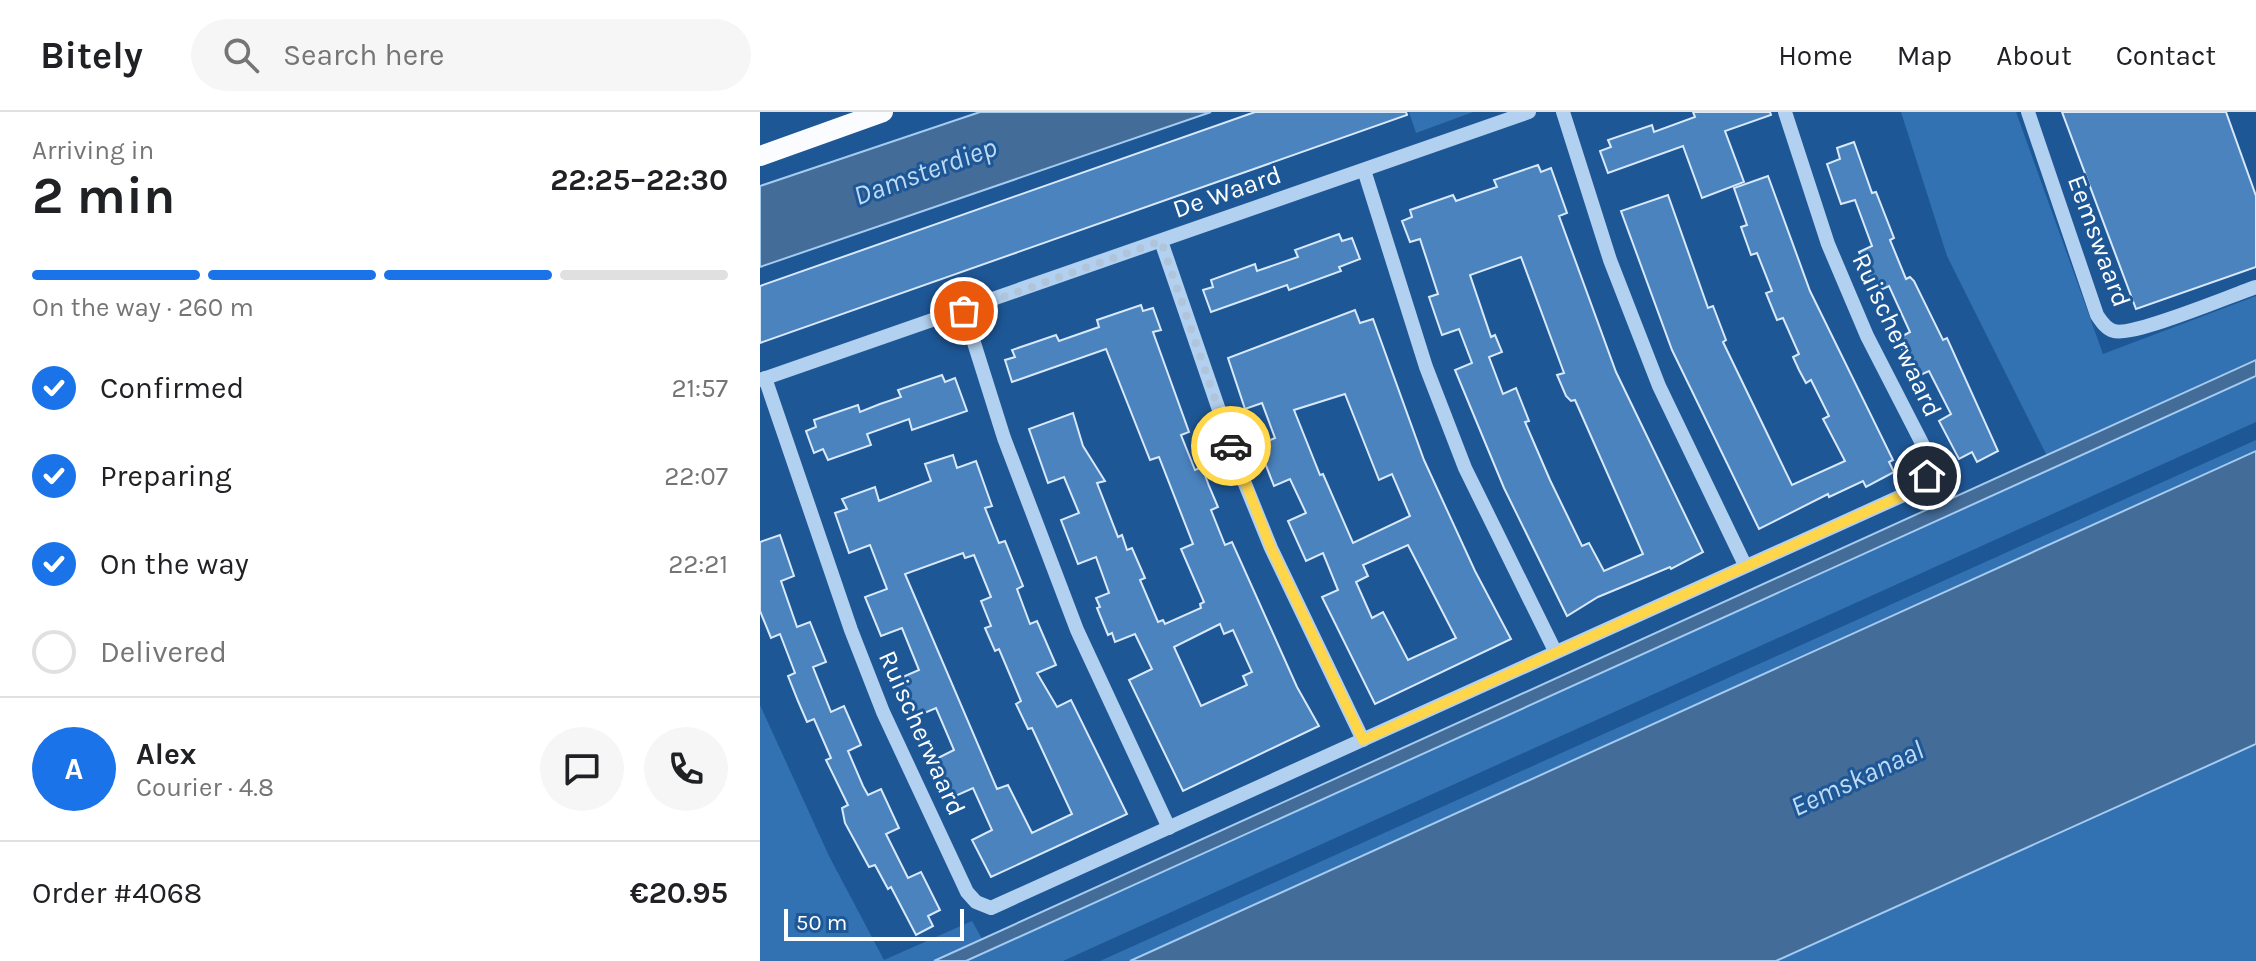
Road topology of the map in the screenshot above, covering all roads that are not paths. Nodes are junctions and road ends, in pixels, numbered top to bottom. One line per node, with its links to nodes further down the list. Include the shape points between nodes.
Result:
1 (883, 112): 6 (main road)
2 (1529, 112): 7 (street, De Waard)
3 (1563, 112): 12 (street, via 1610,260 1659,386)
4 (1785, 112): 12 (street, Ruischerwaard, via 1828,244 1929,464 1919,488)
5 (2028, 112): 9 (street, Eemswaard, via 2104,326 2125,332)
6 (760, 156)
7 (1364, 170): 8 (street, De Waard); 13 (street, via 1426,367 1465,468)
8 (1161, 241): 10 (street, De Waard); 14 (street, via 1241,474)
9 (2256, 287)
10 (964, 311): 11 (street, De Waard); 15 (street, via 1004,438 1077,630)
11 (762, 379): 15 (street, Ruischerwaard, via 883,712 976,902 991,908 1007,904)
12 (1745, 565): 13 (street, Ruischerwaard)
13 (1555, 651): 14 (street, Ruischerwaard)
14 (1363, 740): 15 (street, Ruischerwaard)
15 (1169, 828)

